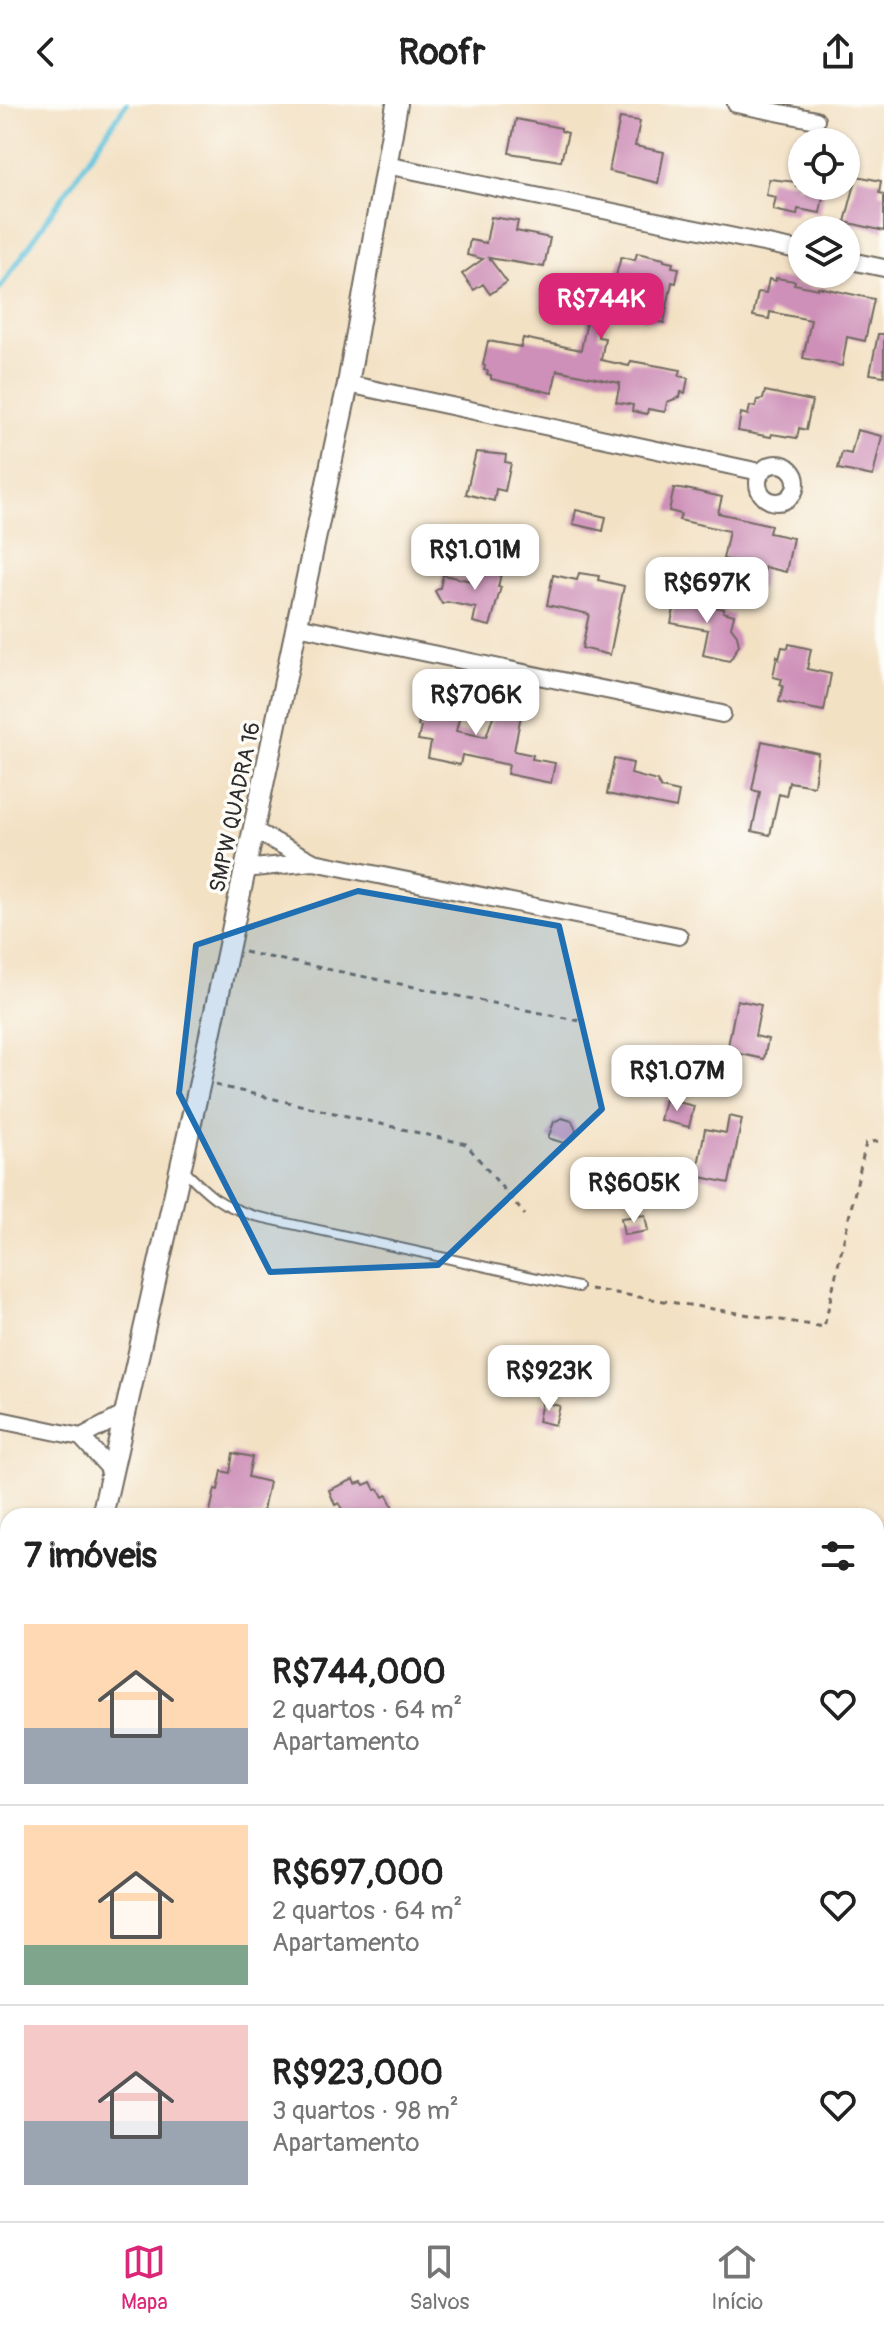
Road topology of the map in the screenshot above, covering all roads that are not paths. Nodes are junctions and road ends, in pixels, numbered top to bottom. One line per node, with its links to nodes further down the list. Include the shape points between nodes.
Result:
1 (397, 104): 4 (street, SMPW QUADRA 16)
2 (736, 104): 3 (street)
3 (816, 120)
4 (386, 165): 5 (street); 8 (street, SMPW QUADRA 16)
5 (788, 248)
6 (860, 263): 7 (street)
7 (884, 268)
8 (348, 384): 9 (street); 10 (street, SMPW QUADRA 16)
9 (760, 472)
10 (297, 626): 11 (street); 12 (street, SMPW QUADRA 16)
11 (722, 714)
12 (253, 830): 13 (street); 14 (street, SMPW QUADRA 16)
13 (314, 862): 14 (street); 15 (street)
14 (244, 869): 16 (street, SMPW QUADRA 16)
15 (679, 936)
16 (181, 1166): 17 (lane, via 213,1199 232,1209); 18 (street, SMPW QUADRA 16)
17 (578, 1287)
18 (125, 1414): 20 (street); 21 (street, SMPW QUADRA 16)
19 (0, 1420): 20 (street)
20 (81, 1437): 21 (street)
21 (112, 1471): 22 (street, SMPW QUADRA 16)
22 (104, 1508)

